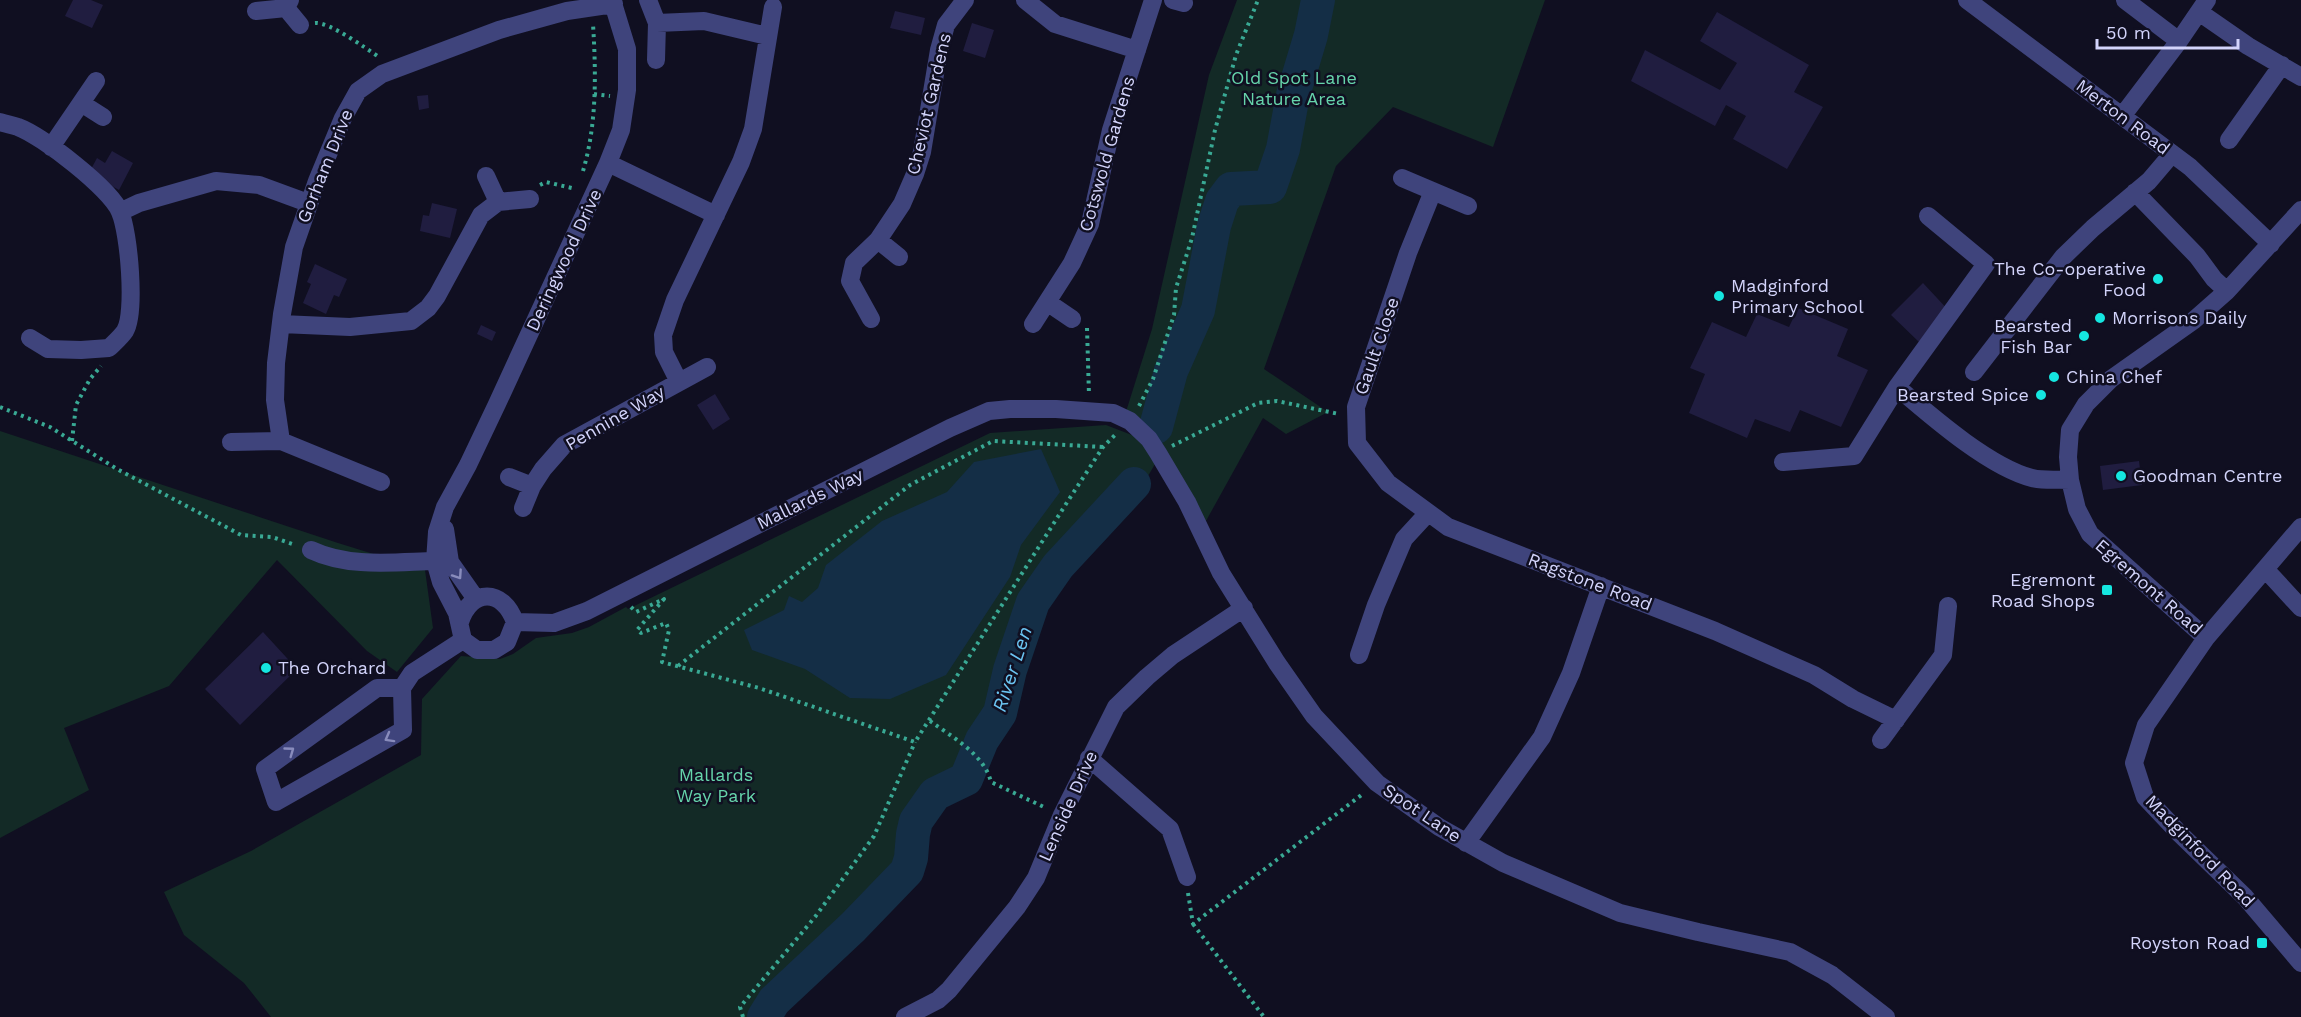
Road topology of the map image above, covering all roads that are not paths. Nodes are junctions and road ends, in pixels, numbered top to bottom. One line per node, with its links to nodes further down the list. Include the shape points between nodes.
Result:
1 (648, 0): 12 (street)
2 (965, 0): 41 (street, Cheviot Gardens, via 946,25 915,174 902,204)
3 (1025, 0): 16 (street, via 1055,24)
4 (1153, 0): 16 (street, Cotswold Gardens)
5 (1967, 0): 22 (street, Merton Road)
6 (2125, 0): 15 (street)
7 (613, 2): 28 (street, Deringwood Drive, via 627,49 627,90 621,130); 35 (street, Gorham Drive, via 498,30 382,74 358,92 343,118)
8 (288, 4): 11 (street); 13 (street)
9 (2203, 6): 15 (street); 18 (street, via 2248,46)
10 (773, 7): 14 (street, Pennine Way)
11 (256, 11)
12 (657, 23): 14 (street, via 704,21); 17 (street)
13 (300, 25)
14 (767, 36): 39 (street, Pennine Way, via 753,129)
15 (2179, 41): 22 (street)
16 (1137, 50): 45 (street, Cotswold Gardens, via 1111,130 1090,224 1072,263)
17 (656, 60)
18 (2282, 65): 19 (street); 25 (street)
19 (2301, 77)
20 (96, 81): 21 (street)
21 (81, 103): 23 (street); 26 (street)
22 (2123, 115): 27 (street, Merton Road)
23 (103, 117)
24 (0, 122): 26 (street, via 19,127)
25 (2229, 140)
26 (51, 147): 38 (street, via 89,177)
27 (2172, 154): 32 (street); 42 (street, Merton Road)
28 (608, 164): 39 (street); 63 (street, Deringwood Drive)
29 (486, 176): 34 (street)
30 (1402, 178): 31 (street)
31 (1433, 191): 36 (street); 65 (street, Gault Close, via 1356,407 1357,442 1388,483)
32 (2136, 192): 44 (street); 52 (street, via 2063,257)
33 (530, 199): 34 (street)
34 (498, 202): 48 (street, via 481,214 451,273 428,308 411,321 351,327)
35 (308, 203): 38 (street, via 259,185 216,181); 48 (street, Gorham Drive, via 294,247)
36 (1467, 206)
37 (2301, 210): 42 (street, Egremont Road)
38 (120, 212): 50 (street, via 130,272 131,299 125,331 109,348 48,349)
39 (716, 215): 53 (street, Pennine Way, via 675,300 663,335 664,352)
40 (1928, 216): 54 (street, via 1986,264)
41 (878, 240): 43 (street); 46 (street, Cheviot Gardens, via 854,263 850,281)
42 (2271, 244): 44 (street, Egremont Road)
43 (899, 257)
44 (2227, 291): 60 (street, Egremont Road, via 2193,321 2111,379 2086,404 2070,430)
45 (1047, 302): 47 (street); 49 (street, Cotswold Gardens)
46 (871, 319)
47 (1072, 319)
48 (281, 324): 56 (street, Gorham Drive, via 275,400)
49 (1033, 324)
50 (30, 338)
51 (707, 367): 53 (street, Pennine Way)
52 (1974, 372)
53 (679, 382): 62 (street, Pennine Way, via 564,445)
54 (1897, 387): 58 (street, via 1854,456); 60 (street, via 2006,469 2034,479)
55 (1113, 412): 73 (street, Spot Lane, via 1130,420 1149,439); 75 (street, Mallards Way, via 989,411 587,611 554,623)
56 (281, 441): 57 (street); 61 (street)
57 (231, 442)
58 (1782, 462)
59 (509, 477): 62 (street)
60 (2070, 480): 77 (street, Egremont Road, via 2077,509 2090,534)
61 (381, 482)
62 (532, 486): 64 (street, Pennine Way)
63 (445, 507): 68 (street, Deringwood Drive, via 437,532); 71 (street, one-way to 71, via 450,562)
64 (523, 508)
65 (1428, 513): 70 (street, Ragstone Road, via 1448,527); 78 (street, via 1404,539)
66 (2301, 527): 69 (street, Madginford Road)
67 (310, 550): 68 (street, via 327,558 372,563)
68 (435, 561): 76 (street, Deringwood Drive)
69 (2266, 570): 74 (street); 77 (street, Madginford Road)
70 (1601, 586): 80 (street, Ragstone Road, via 1814,675); 83 (street, via 1571,673 1542,737)
71 (476, 599): 75 (street, via 496,598 511,612); 76 (street, via 464,609)
72 (1948, 606): 80 (street, via 1943,655)
73 (1244, 608): 82 (street, Lenside Drive, via 1173,655 1116,706); 83 (street, Spot Lane, via 1314,716 1377,783)
74 (2301, 608)
75 (515, 622): 76 (street, via 507,642 494,650 477,650)
76 (461, 631): 79 (street, via 412,673)
77 (2206, 638): 85 (street, Madginford Road, via 2146,725 2134,763 2145,797 2245,897)
78 (1359, 655)
79 (402, 688): 79 (street, one-way to 79, via 403,730 276,802 265,769 377,688)
80 (1896, 720): 81 (street)
81 (1881, 741)
82 (1089, 758): 84 (street, via 1170,829); 86 (street, Lenside Drive, via 1036,878 1017,907 950,990)
83 (1466, 843): 87 (street, Spot Lane, via 1620,913 1790,952 1832,975)
84 (1187, 877)
85 (2301, 963)
86 (905, 1017)
87 (1886, 1017)

